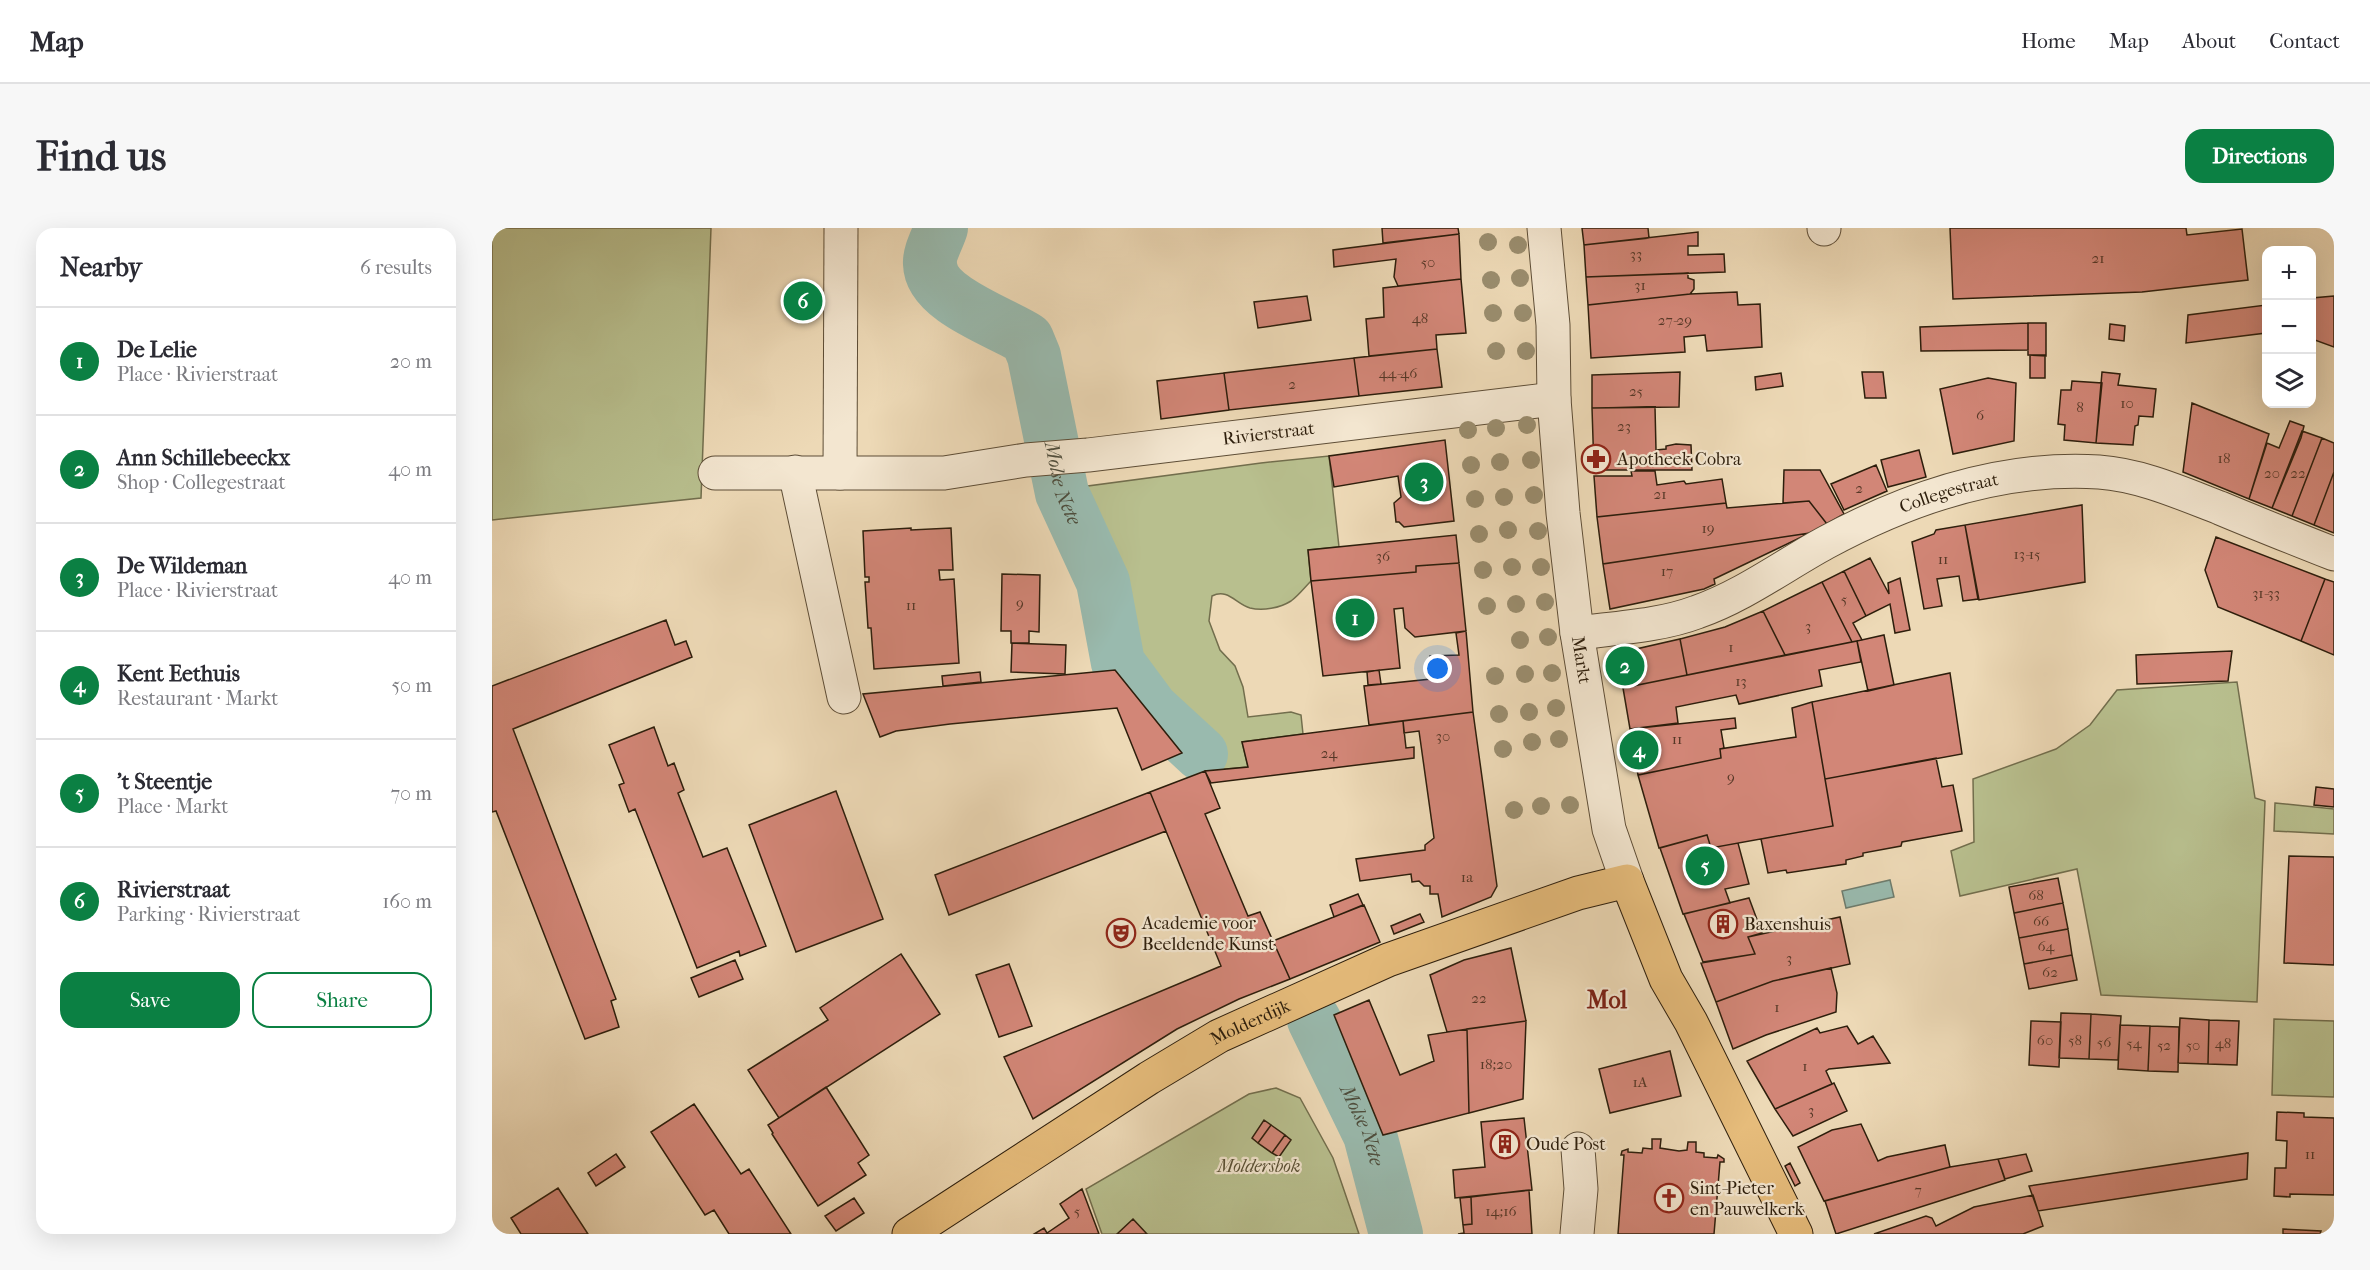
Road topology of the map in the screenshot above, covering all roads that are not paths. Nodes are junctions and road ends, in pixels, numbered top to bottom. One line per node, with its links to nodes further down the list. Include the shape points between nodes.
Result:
1 (841, 228): 6 (street)
2 (1544, 228): 3 (street, Markt, via 1553,325)
3 (1554, 399): 6 (street, Rivierstraat, via 944,473); 8 (street, Markt)
4 (795, 472): 5 (street, Rivierstraat); 6 (street, Rivierstraat); 9 (street)
5 (715, 473)
6 (840, 473)
7 (2334, 554): 8 (street, Collegestraat, via 2136,478 2099,472 2016,476 1973,483 1904,506 1697,613)
8 (1576, 633): 10 (street, Markt, via 1609,829)
9 (844, 697)
10 (1627, 881): 12 (main road, Molderdijk, via 1578,893 1388,960 1219,1036); 14 (main road, Markt, via 1666,980 1691,1022)
11 (1578, 1149): 13 (street, via 1581,1189)
12 (909, 1234)
13 (1577, 1234)
14 (1796, 1234)

